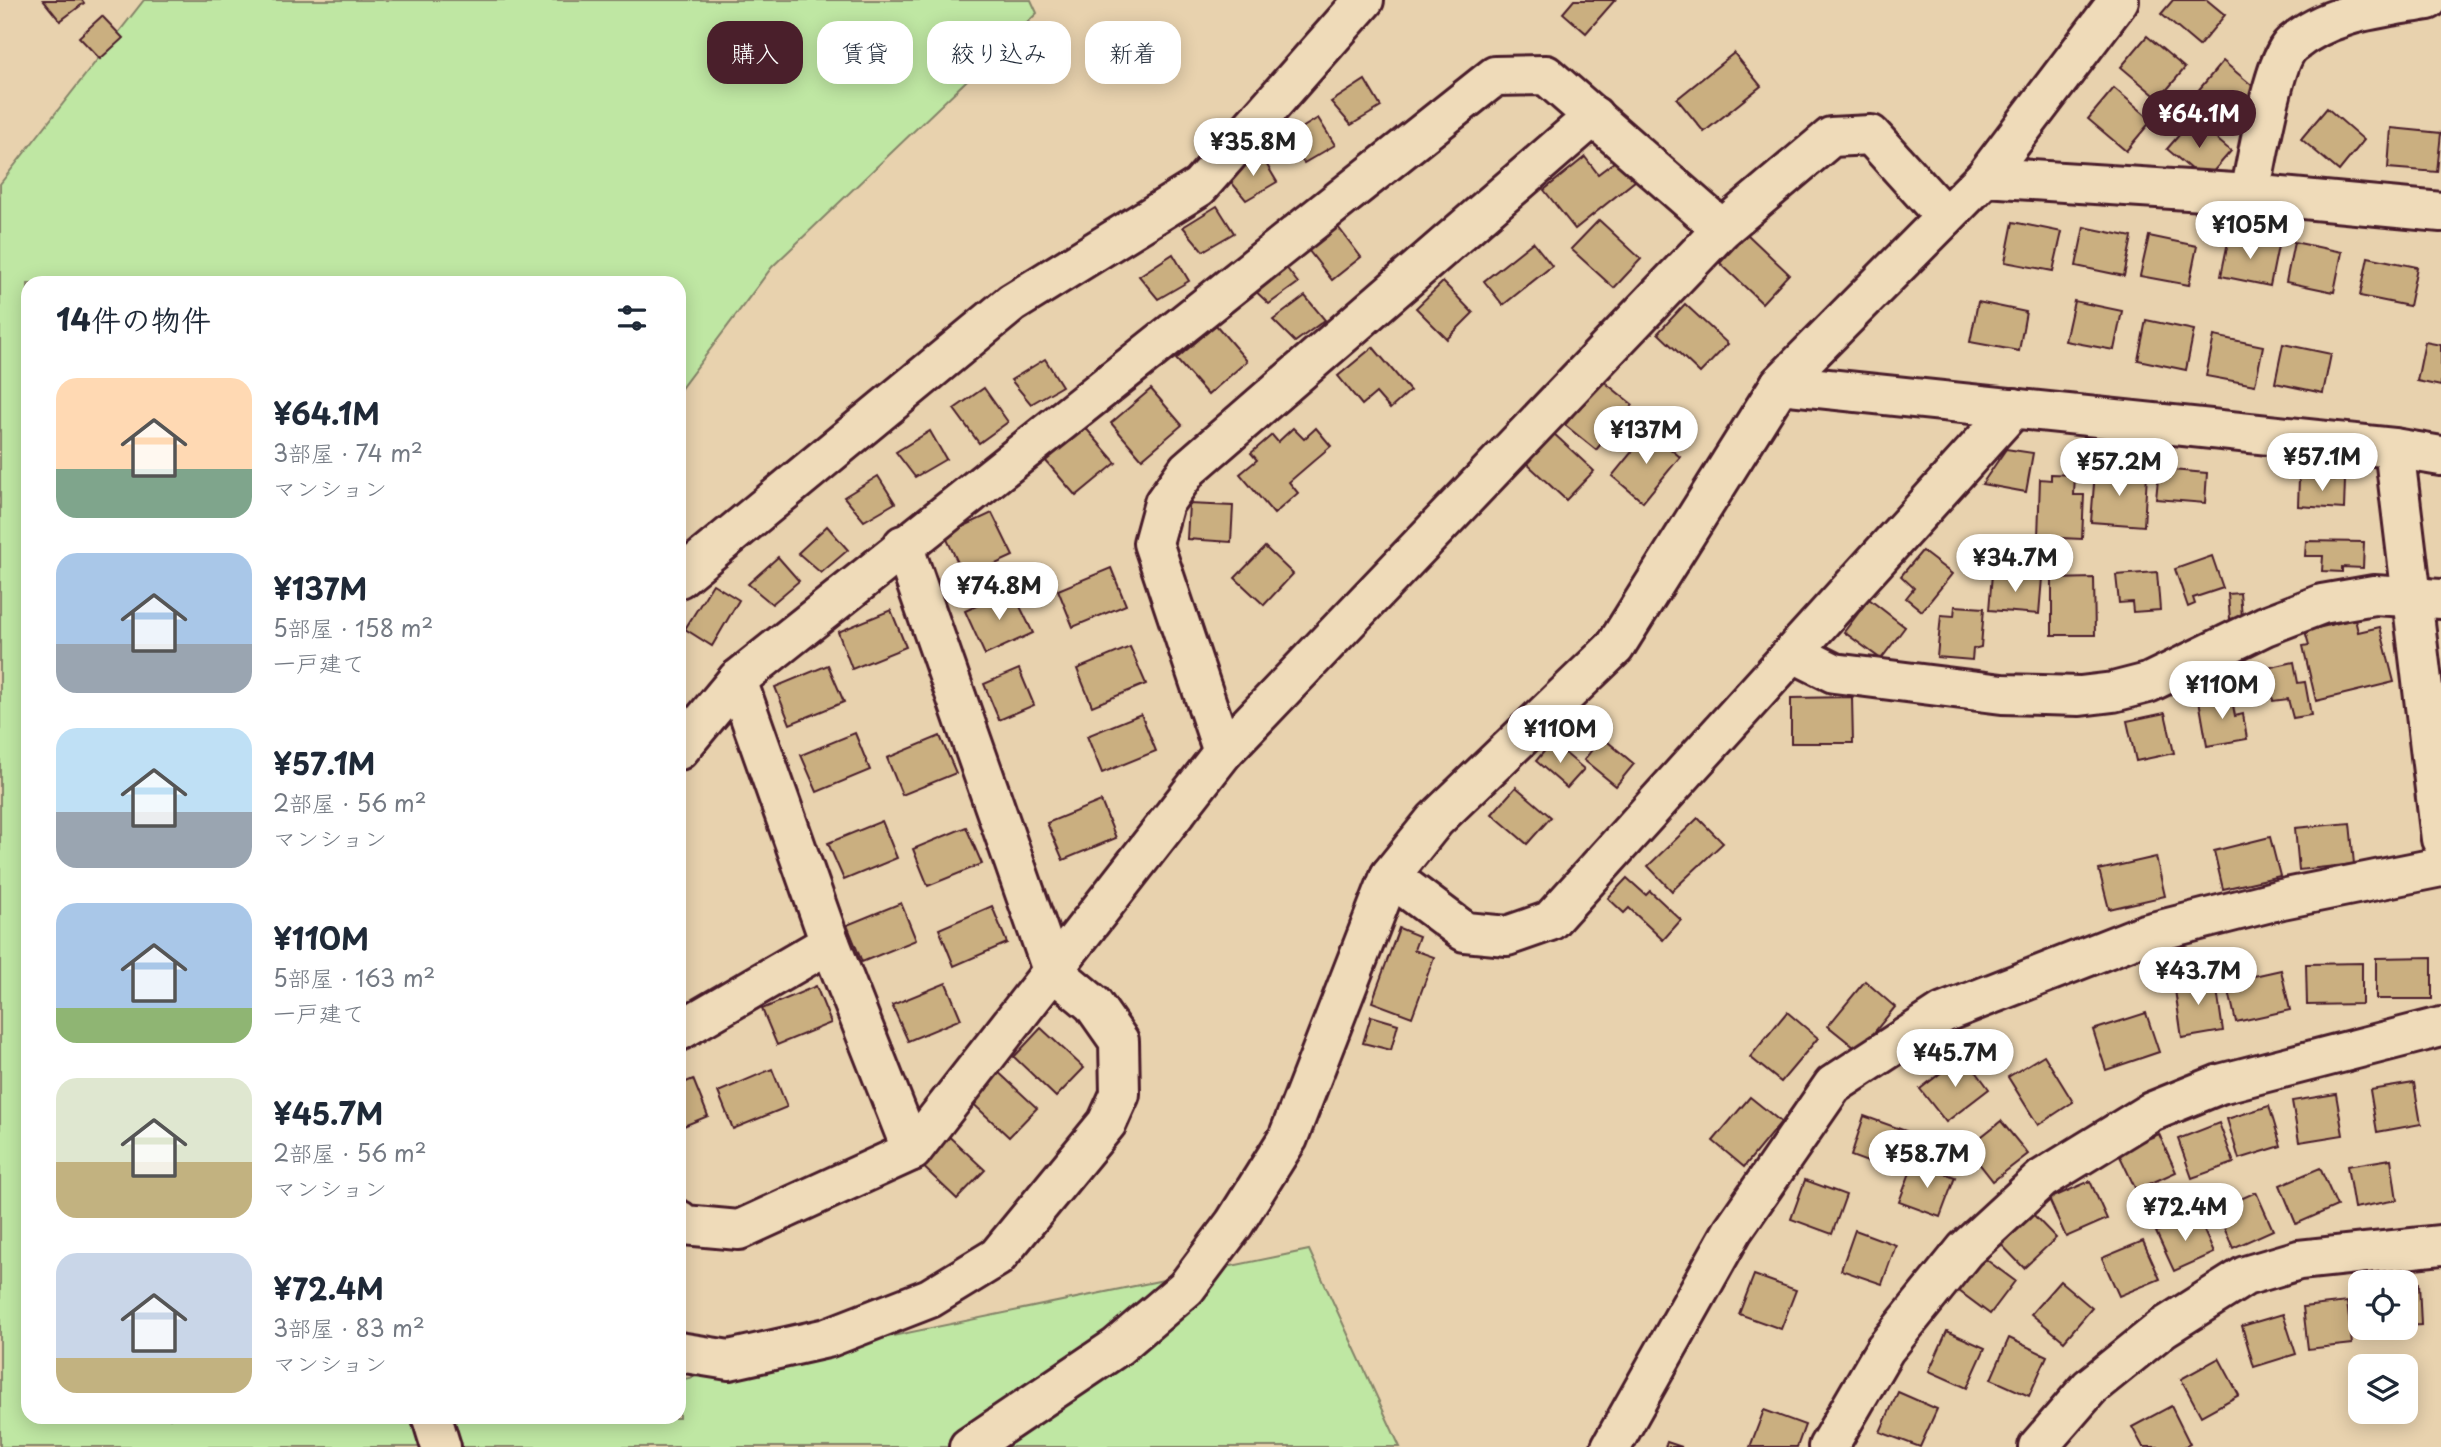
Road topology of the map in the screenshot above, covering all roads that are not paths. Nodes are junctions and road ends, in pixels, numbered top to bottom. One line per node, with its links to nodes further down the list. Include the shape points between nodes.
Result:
1 (1364, 0): 15 (street, via 1199,187 1012,303)
2 (2119, 0): 5 (street)
3 (2428, 0): 6 (street, via 2344,14 2290,46 2273,88)
4 (1594, 116): 9 (street); 14 (street, via 1546,75 1495,76); 20 (street, via 1188,469 1164,503 1153,543)
5 (1985, 177): 6 (street); 8 (street)
6 (2250, 194): 7 (street)
7 (2441, 212)
8 (1945, 218): 9 (street, via 1871,135 1858,135 1831,137); 10 (street)
9 (1722, 229): 20 (street)
10 (1780, 384): 11 (street); 23 (street, via 1615,647 1435,820)
11 (2014, 408): 12 (street); 17 (street)
12 (2394, 448): 13 (street); 16 (street)
13 (2441, 456)
14 (903, 545): 18 (street); 25 (street)
15 (686, 572)
16 (2427, 599): 17 (street, via 2374,595 2322,604 2265,626 2148,683 2080,696 2002,694 1834,673); 21 (street)
17 (1794, 653): 23 (street, via 1550,921 1507,936 1465,932)
18 (737, 680): 19 (street); 24 (street)
19 (686, 742)
20 (1223, 752): 25 (street)
21 (2441, 839)
22 (2441, 867): 35 (street, via 2282,898 2145,934 1943,1013 1833,1085 1732,1230)
23 (1390, 876): 34 (street, via 1288,1138 1234,1224 1186,1288 1117,1347)
24 (830, 943): 26 (street); 28 (street)
25 (1052, 970): 28 (street); 31 (street, via 1093,1004 1119,1041 1120,1094 1107,1123 997,1257 930,1297 827,1338 729,1360)
26 (686, 1027)
27 (2441, 1027): 36 (street, via 2220,1084 2151,1112 2042,1179 1965,1250 1885,1349)
28 (912, 1151): 29 (street, via 738,1230)
29 (686, 1225)
30 (2441, 1245): 37 (street, via 2299,1260 2245,1276 2163,1328 2090,1387)
31 (686, 1353)
32 (434, 1424): 33 (street)
33 (441, 1447)
34 (969, 1447)
35 (1611, 1447)
36 (1828, 1447)
37 (2038, 1447)

